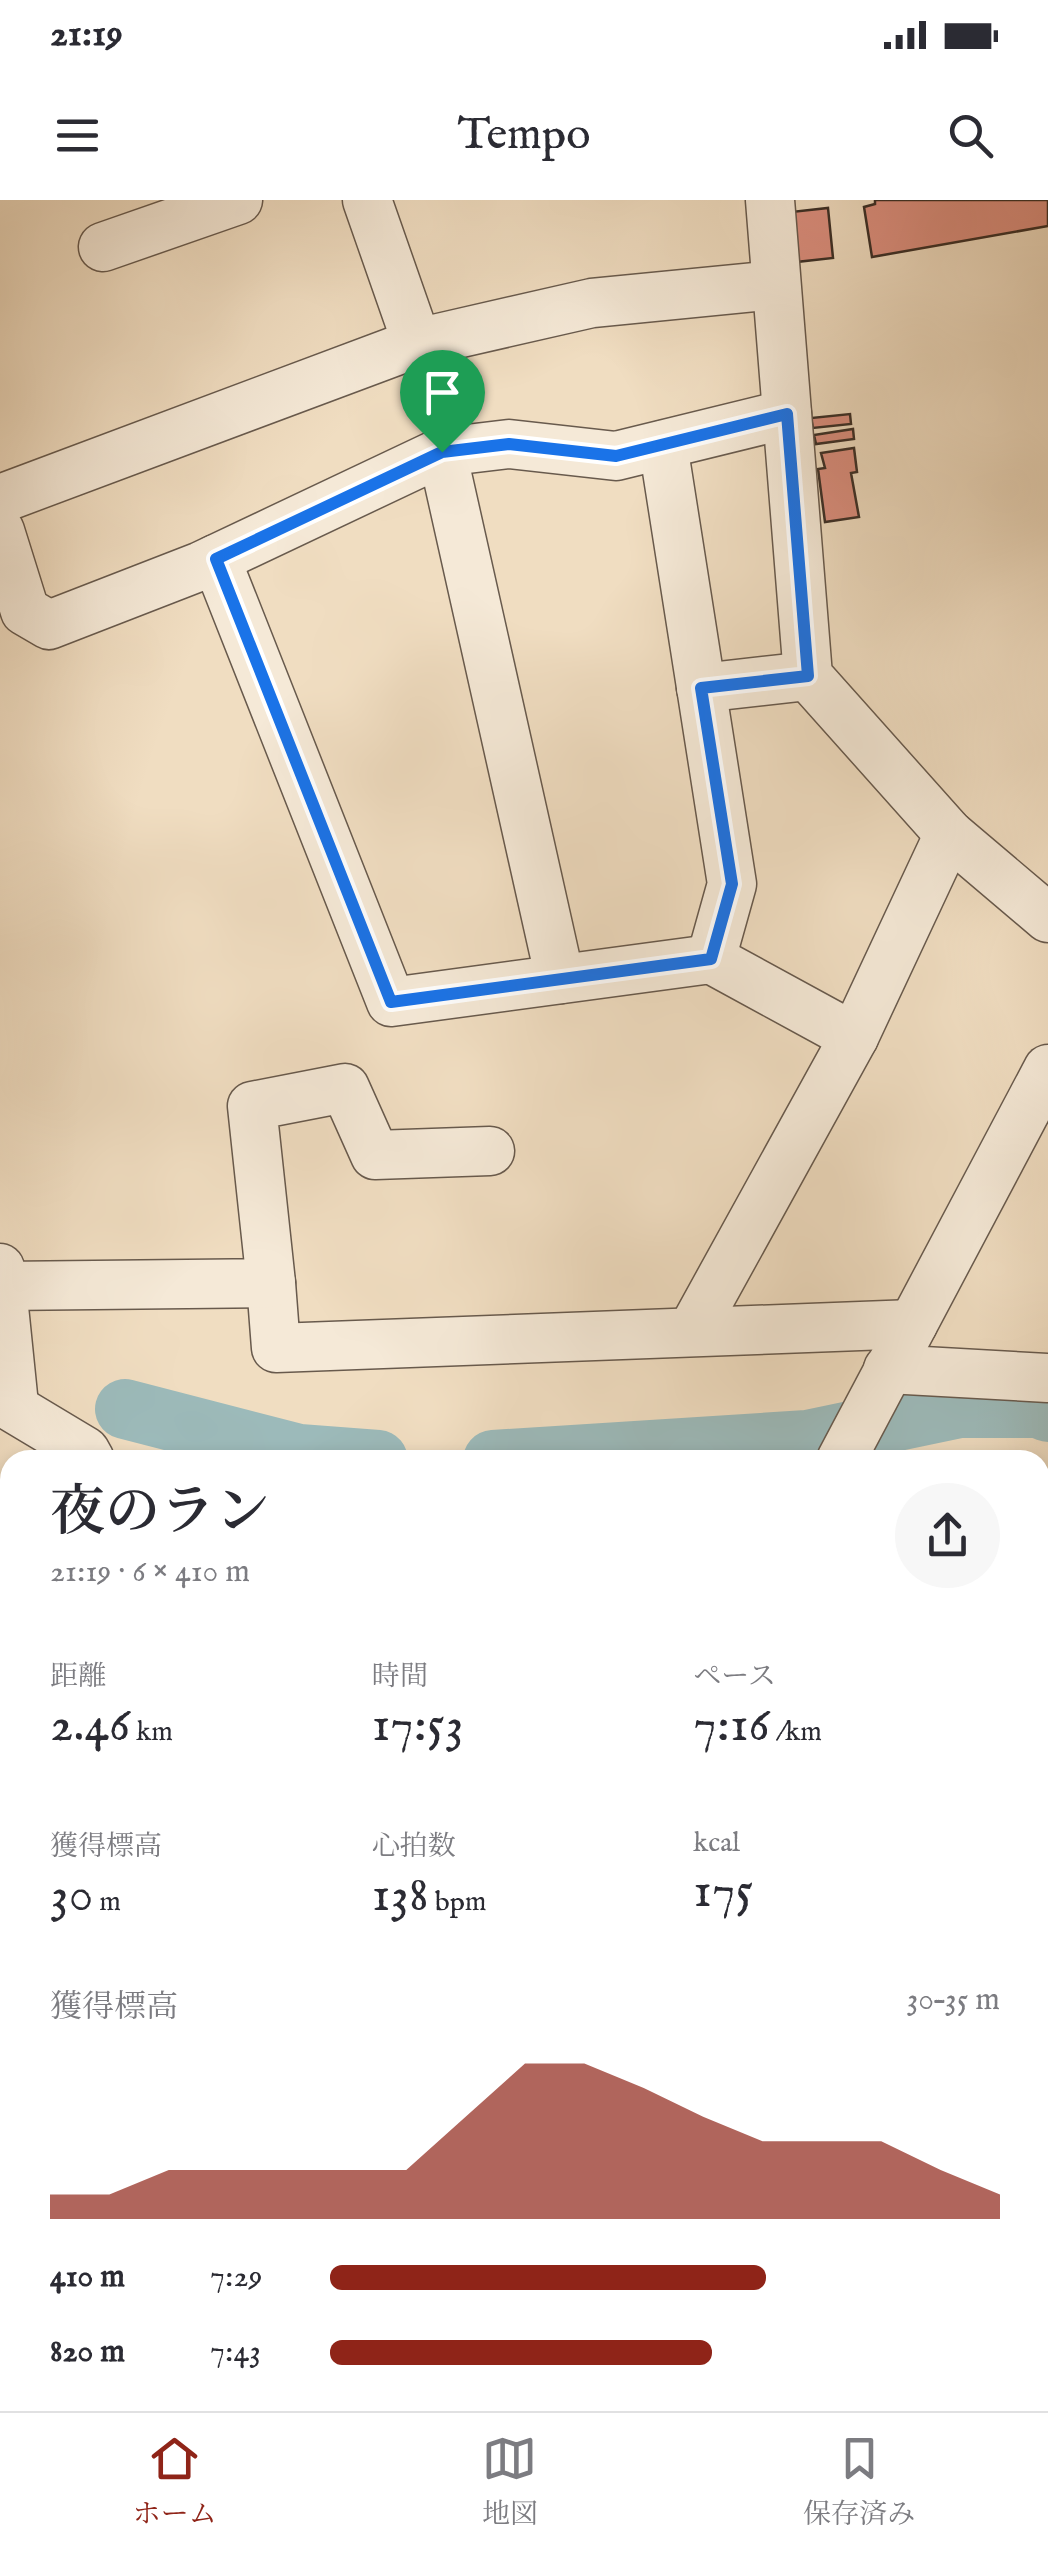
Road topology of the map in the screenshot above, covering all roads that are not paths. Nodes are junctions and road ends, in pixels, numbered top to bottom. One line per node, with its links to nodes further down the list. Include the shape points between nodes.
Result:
1 (238, 200): 4 (street)
2 (367, 200): 6 (street)
3 (770, 200): 5 (street)
4 (103, 247)
5 (776, 285): 6 (street, via 592,303); 7 (street)
6 (416, 343): 10 (street)
7 (787, 414): 8 (street); 13 (street)
8 (663, 445): 9 (street, via 616,456 509,444); 14 (street)
9 (442, 452): 12 (street); 18 (street)
10 (0, 499)
11 (0, 532): 12 (street, via 25,611 49,625)
12 (216, 559): 18 (street, via 391,1002)
13 (808, 676): 14 (street); 15 (street)
14 (701, 688): 17 (street, via 732,884)
15 (949, 834): 16 (street); 19 (street)
16 (1048, 918)
17 (711, 959): 18 (street); 19 (street)
18 (560, 979)
19 (854, 1036): 25 (street)
20 (1048, 1070): 24 (street)
21 (490, 1151): 23 (street, via 376,1155 344,1088 252,1106)
22 (1, 1277): 23 (street); 28 (street)
23 (270, 1283): 25 (street, via 276,1348)
24 (912, 1324): 25 (street); 26 (street)
25 (693, 1329)
26 (888, 1369): 27 (street); 30 (street)
27 (1048, 1378)
28 (7, 1403): 29 (street)
29 (83, 1450)
30 (846, 1450)

